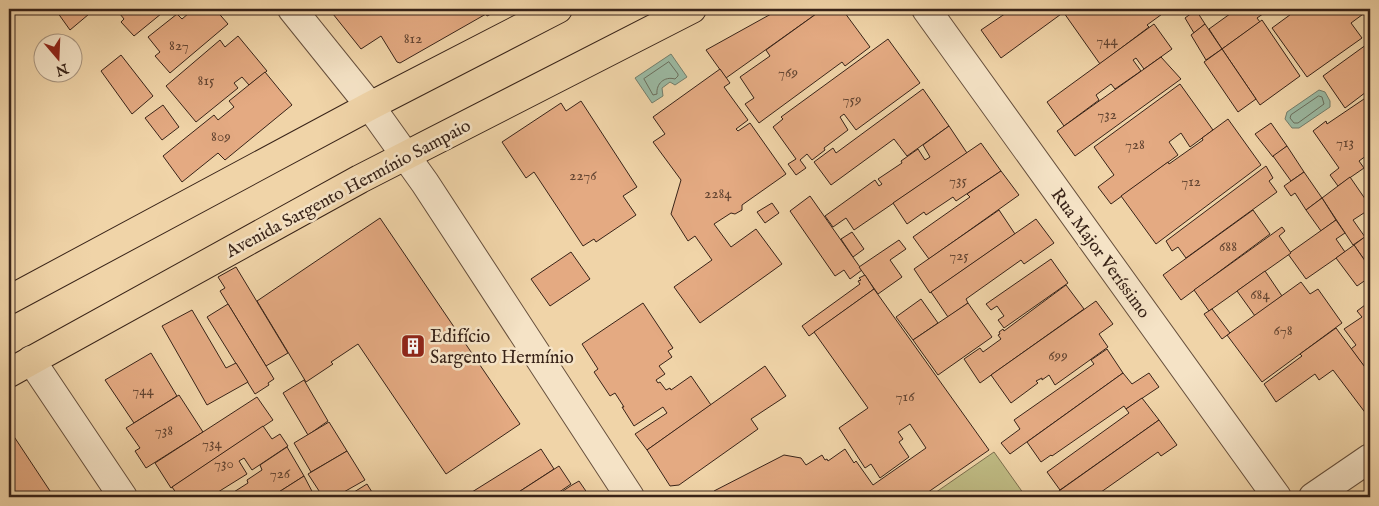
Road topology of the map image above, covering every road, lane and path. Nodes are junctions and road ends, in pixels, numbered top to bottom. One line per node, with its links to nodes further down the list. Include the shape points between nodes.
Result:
1 (292, 9): 5 (street)
2 (558, 9): 5 (main road)
3 (692, 9): 6 (main road, Avenida Sargento Hermínio Sampaio)
4 (926, 9): 12 (street, Rua Major Veríssimo)
5 (370, 106): 6 (street); 7 (main road)
6 (405, 156): 8 (main road, Avenida Sargento Hermínio Sampaio); 11 (street)
7 (9, 300)
8 (20, 367): 10 (street)
9 (1370, 458): 13 (street)
10 (123, 497)
11 (630, 497)
12 (1277, 497)
13 (1313, 497)

